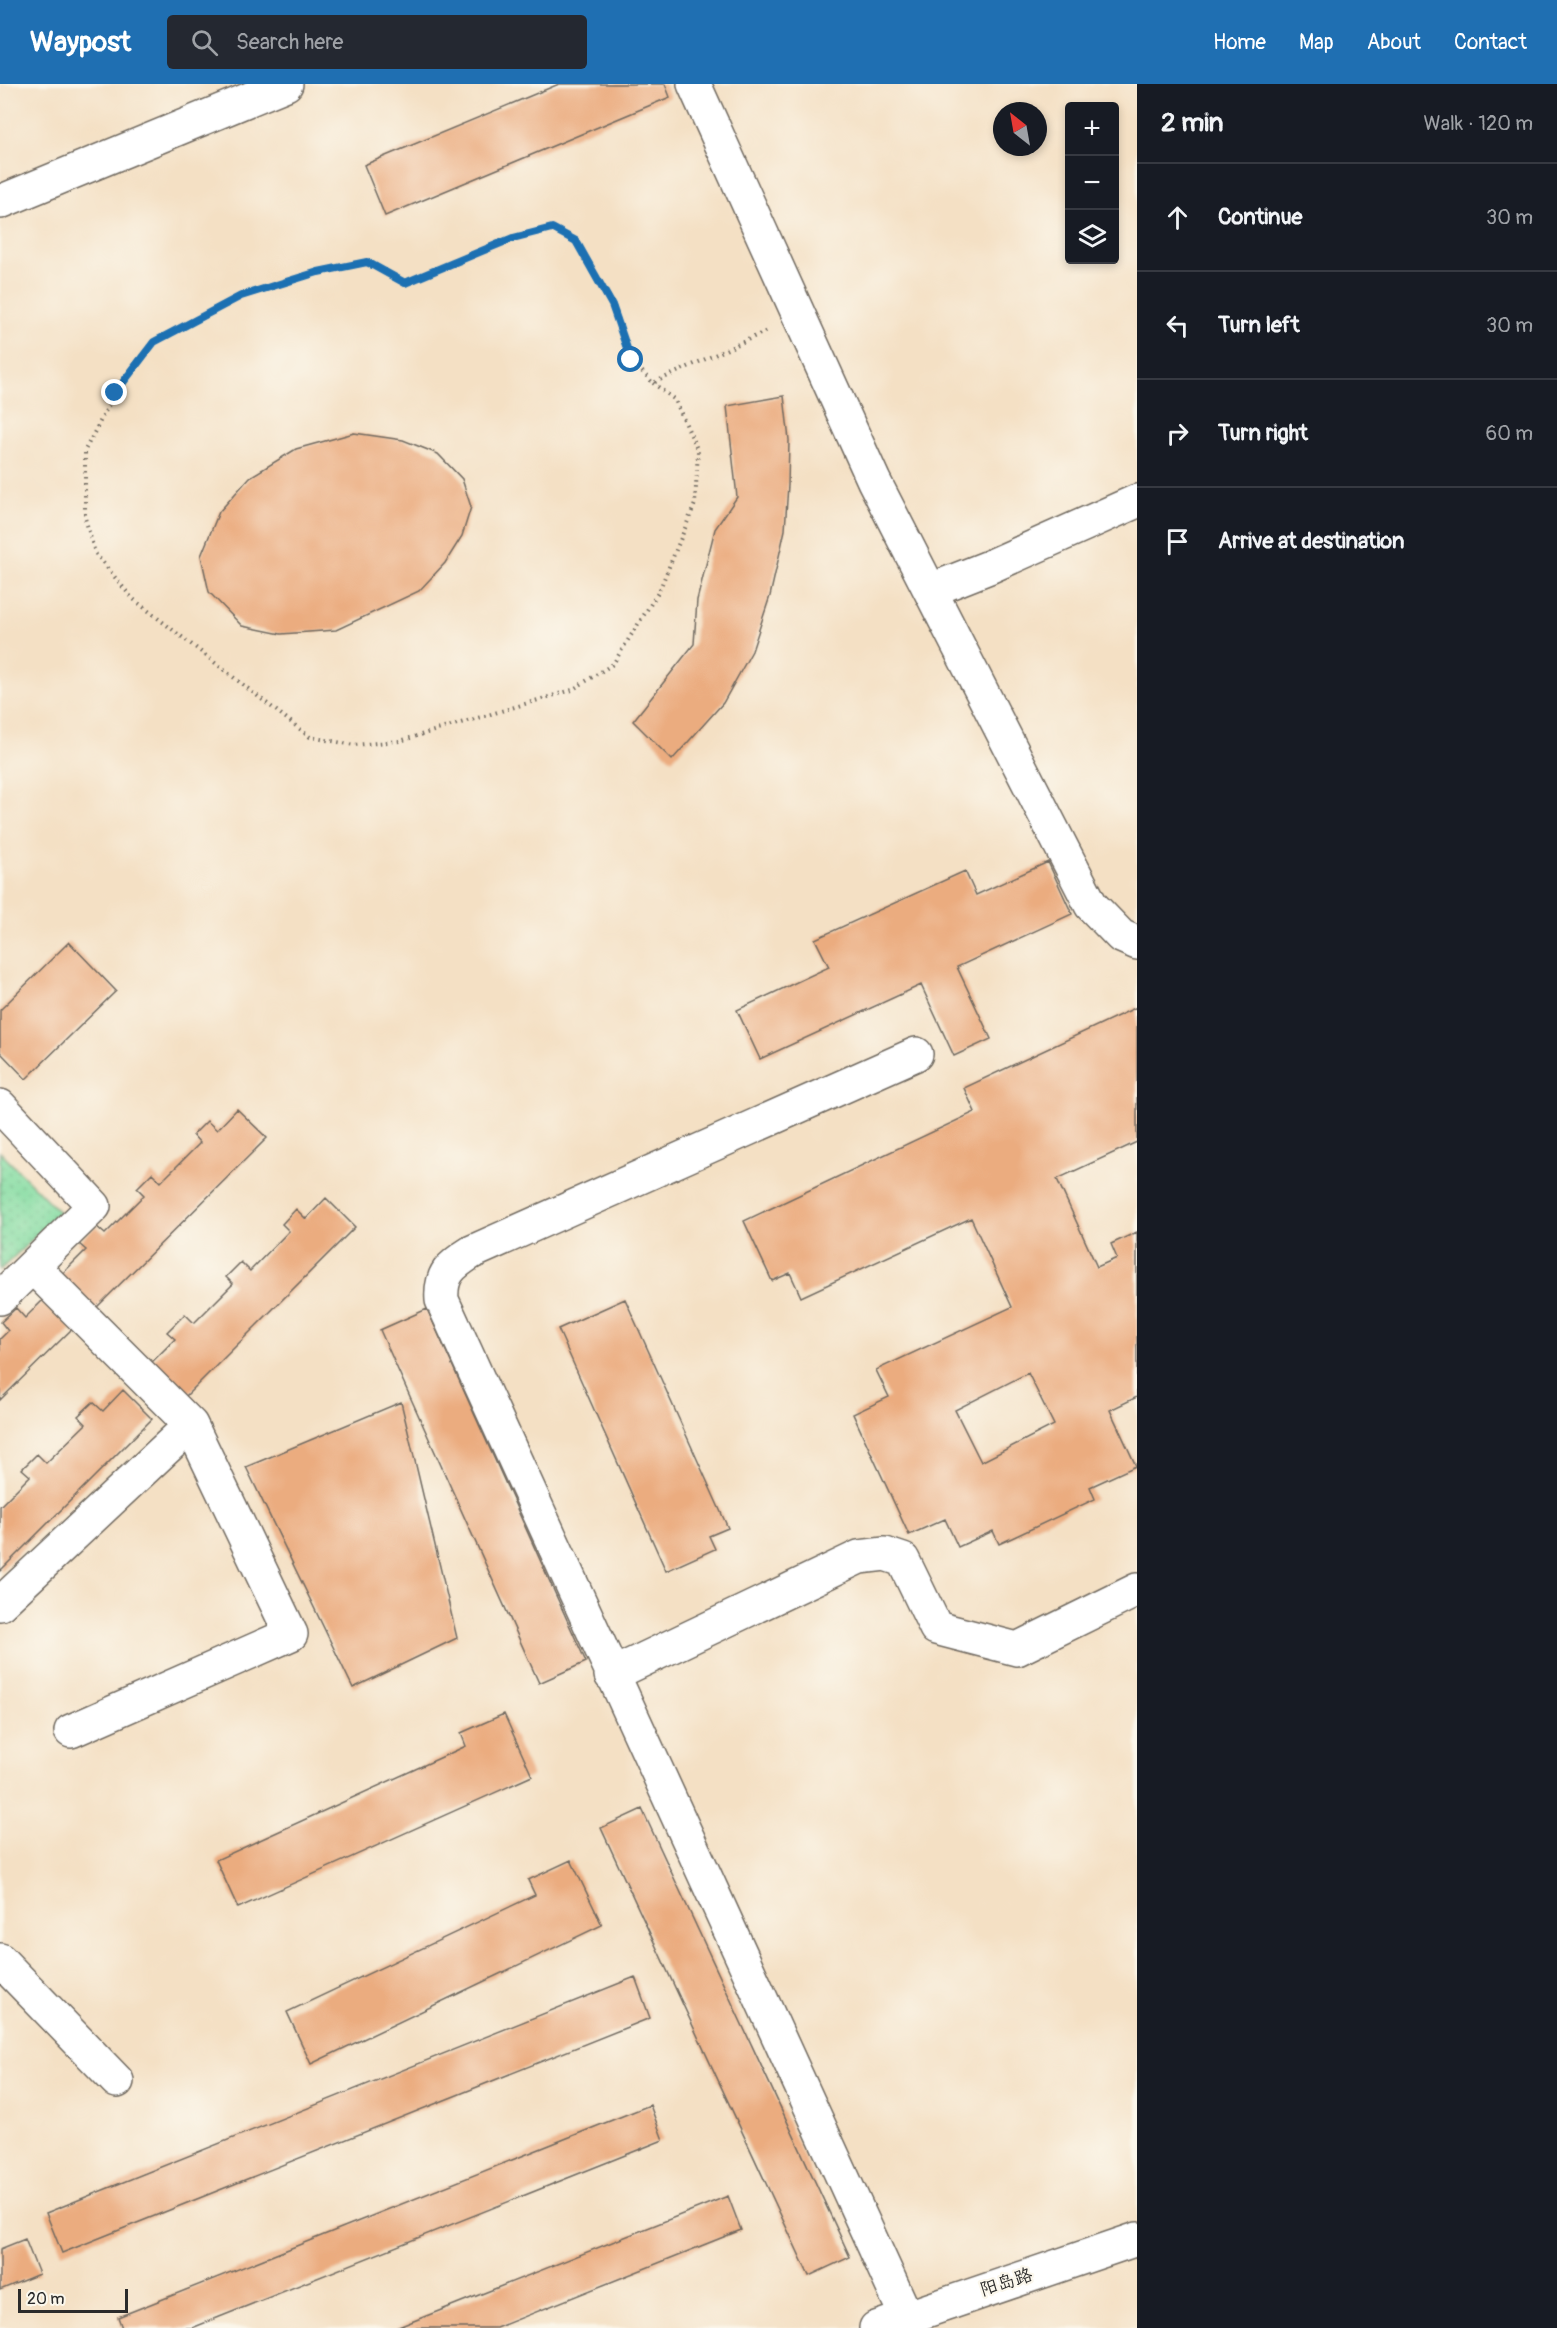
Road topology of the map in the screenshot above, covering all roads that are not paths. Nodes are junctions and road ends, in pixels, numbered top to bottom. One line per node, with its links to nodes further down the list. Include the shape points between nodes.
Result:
1 (286, 84): 3 (main road)
2 (694, 84): 5 (main road, via 874,481)
3 (0, 202)
4 (1137, 501): 5 (main road)
5 (931, 590): 6 (main road, via 1091,905 1122,936)
6 (1137, 944)
7 (916, 1053): 14 (main road, via 472,1252 454,1263 441,1283 442,1300)
8 (0, 1106): 9 (main road, via 94,1206)
9 (33, 1267): 10 (main road); 11 (main road)
10 (0, 1298)
11 (191, 1425): 13 (main road); 15 (main road, via 291,1634)
12 (1137, 1590): 14 (main road, via 1017,1649 936,1628 903,1560 885,1554 859,1557)
13 (0, 1605)
14 (611, 1675): 19 (main road)
15 (71, 1731)
16 (0, 1960): 17 (main road)
17 (117, 2081)
18 (1137, 2239): 19 (main road, 阳岛路)
19 (906, 2316): 20 (main road, 阳岛路)
20 (876, 2328)

